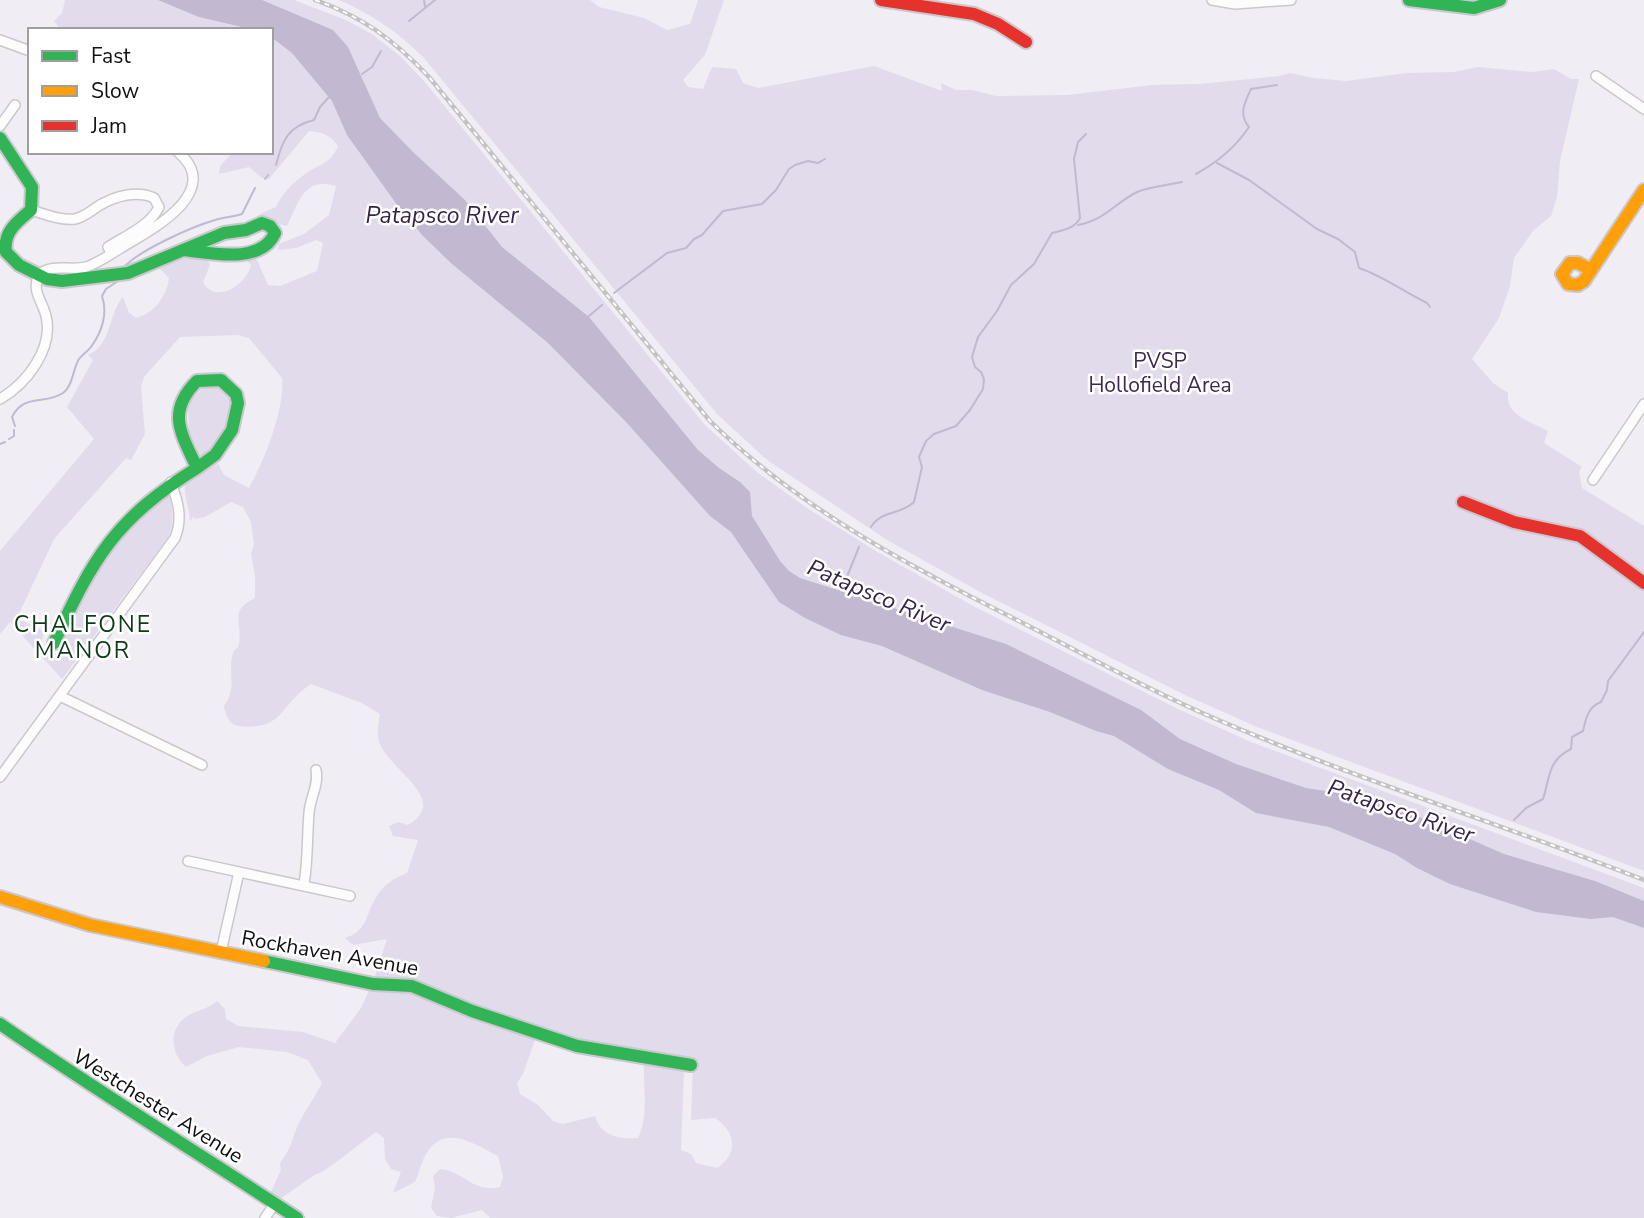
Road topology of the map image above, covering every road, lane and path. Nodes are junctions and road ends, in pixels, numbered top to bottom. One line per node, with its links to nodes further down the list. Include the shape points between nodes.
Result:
1 (881, 0): 7 (street, via 974,14)
2 (1212, 0): 3 (street, via 1236,4)
3 (1291, 0)
4 (1409, 0): 5 (street, via 1474,8)
5 (1500, 0)
6 (0, 40): 8 (street)
7 (1026, 42)
8 (28, 50)
9 (1596, 76): 11 (street)
10 (15, 105): 12 (street)
11 (1644, 109)
12 (0, 126)
13 (0, 138): 16 (street, via 33,187)
14 (180, 154): 18 (street, via 192,175 187,200 173,215)
15 (1644, 190): 19 (street)
16 (31, 210): 18 (street, via 71,219 121,197 140,193 154,198 156,212 108,247); 20 (street, via 7,233 4,246 14,262)
17 (183, 250): 17 (street, via 262,223 275,233 268,247 253,253); 20 (street, via 128,274 62,282)
18 (111, 253): 20 (street, via 86,267 52,267)
19 (1591, 270): 19 (street, via 1578,285 1563,279 1566,264 1575,261)
20 (39, 274): 21 (street, via 36,290 46,318 43,344 26,378)
21 (0, 399)
22 (1644, 404): 24 (street)
23 (197, 468): 23 (street, via 181,433 181,399 197,381 221,380 236,394 238,403 232,430 215,455); 25 (street)
24 (1593, 480)
25 (172, 482): 28 (street, via 130,515 100,551); 29 (street, via 180,512 175,538)
26 (1463, 502): 27 (street, via 1514,522 1580,536)
27 (1644, 583)
28 (54, 643)
29 (60, 696): 30 (street); 32 (street)
30 (202, 765)
31 (316, 770): 35 (street)
32 (0, 777)
33 (188, 861): 34 (street)
34 (239, 872): 35 (street); 38 (street)
35 (304, 885): 36 (street)
36 (350, 896)
37 (0, 897): 38 (street, Rockhaven Avenue, via 90,925)
38 (220, 952): 40 (street, Rockhaven Avenue, via 373,984 412,986 554,1040)
39 (0, 1024): 41 (street, Westchester Avenue)
40 (691, 1065)
41 (275, 1203): 42 (street); 43 (street, Westchester Avenue)
42 (265, 1218)
43 (297, 1218)

